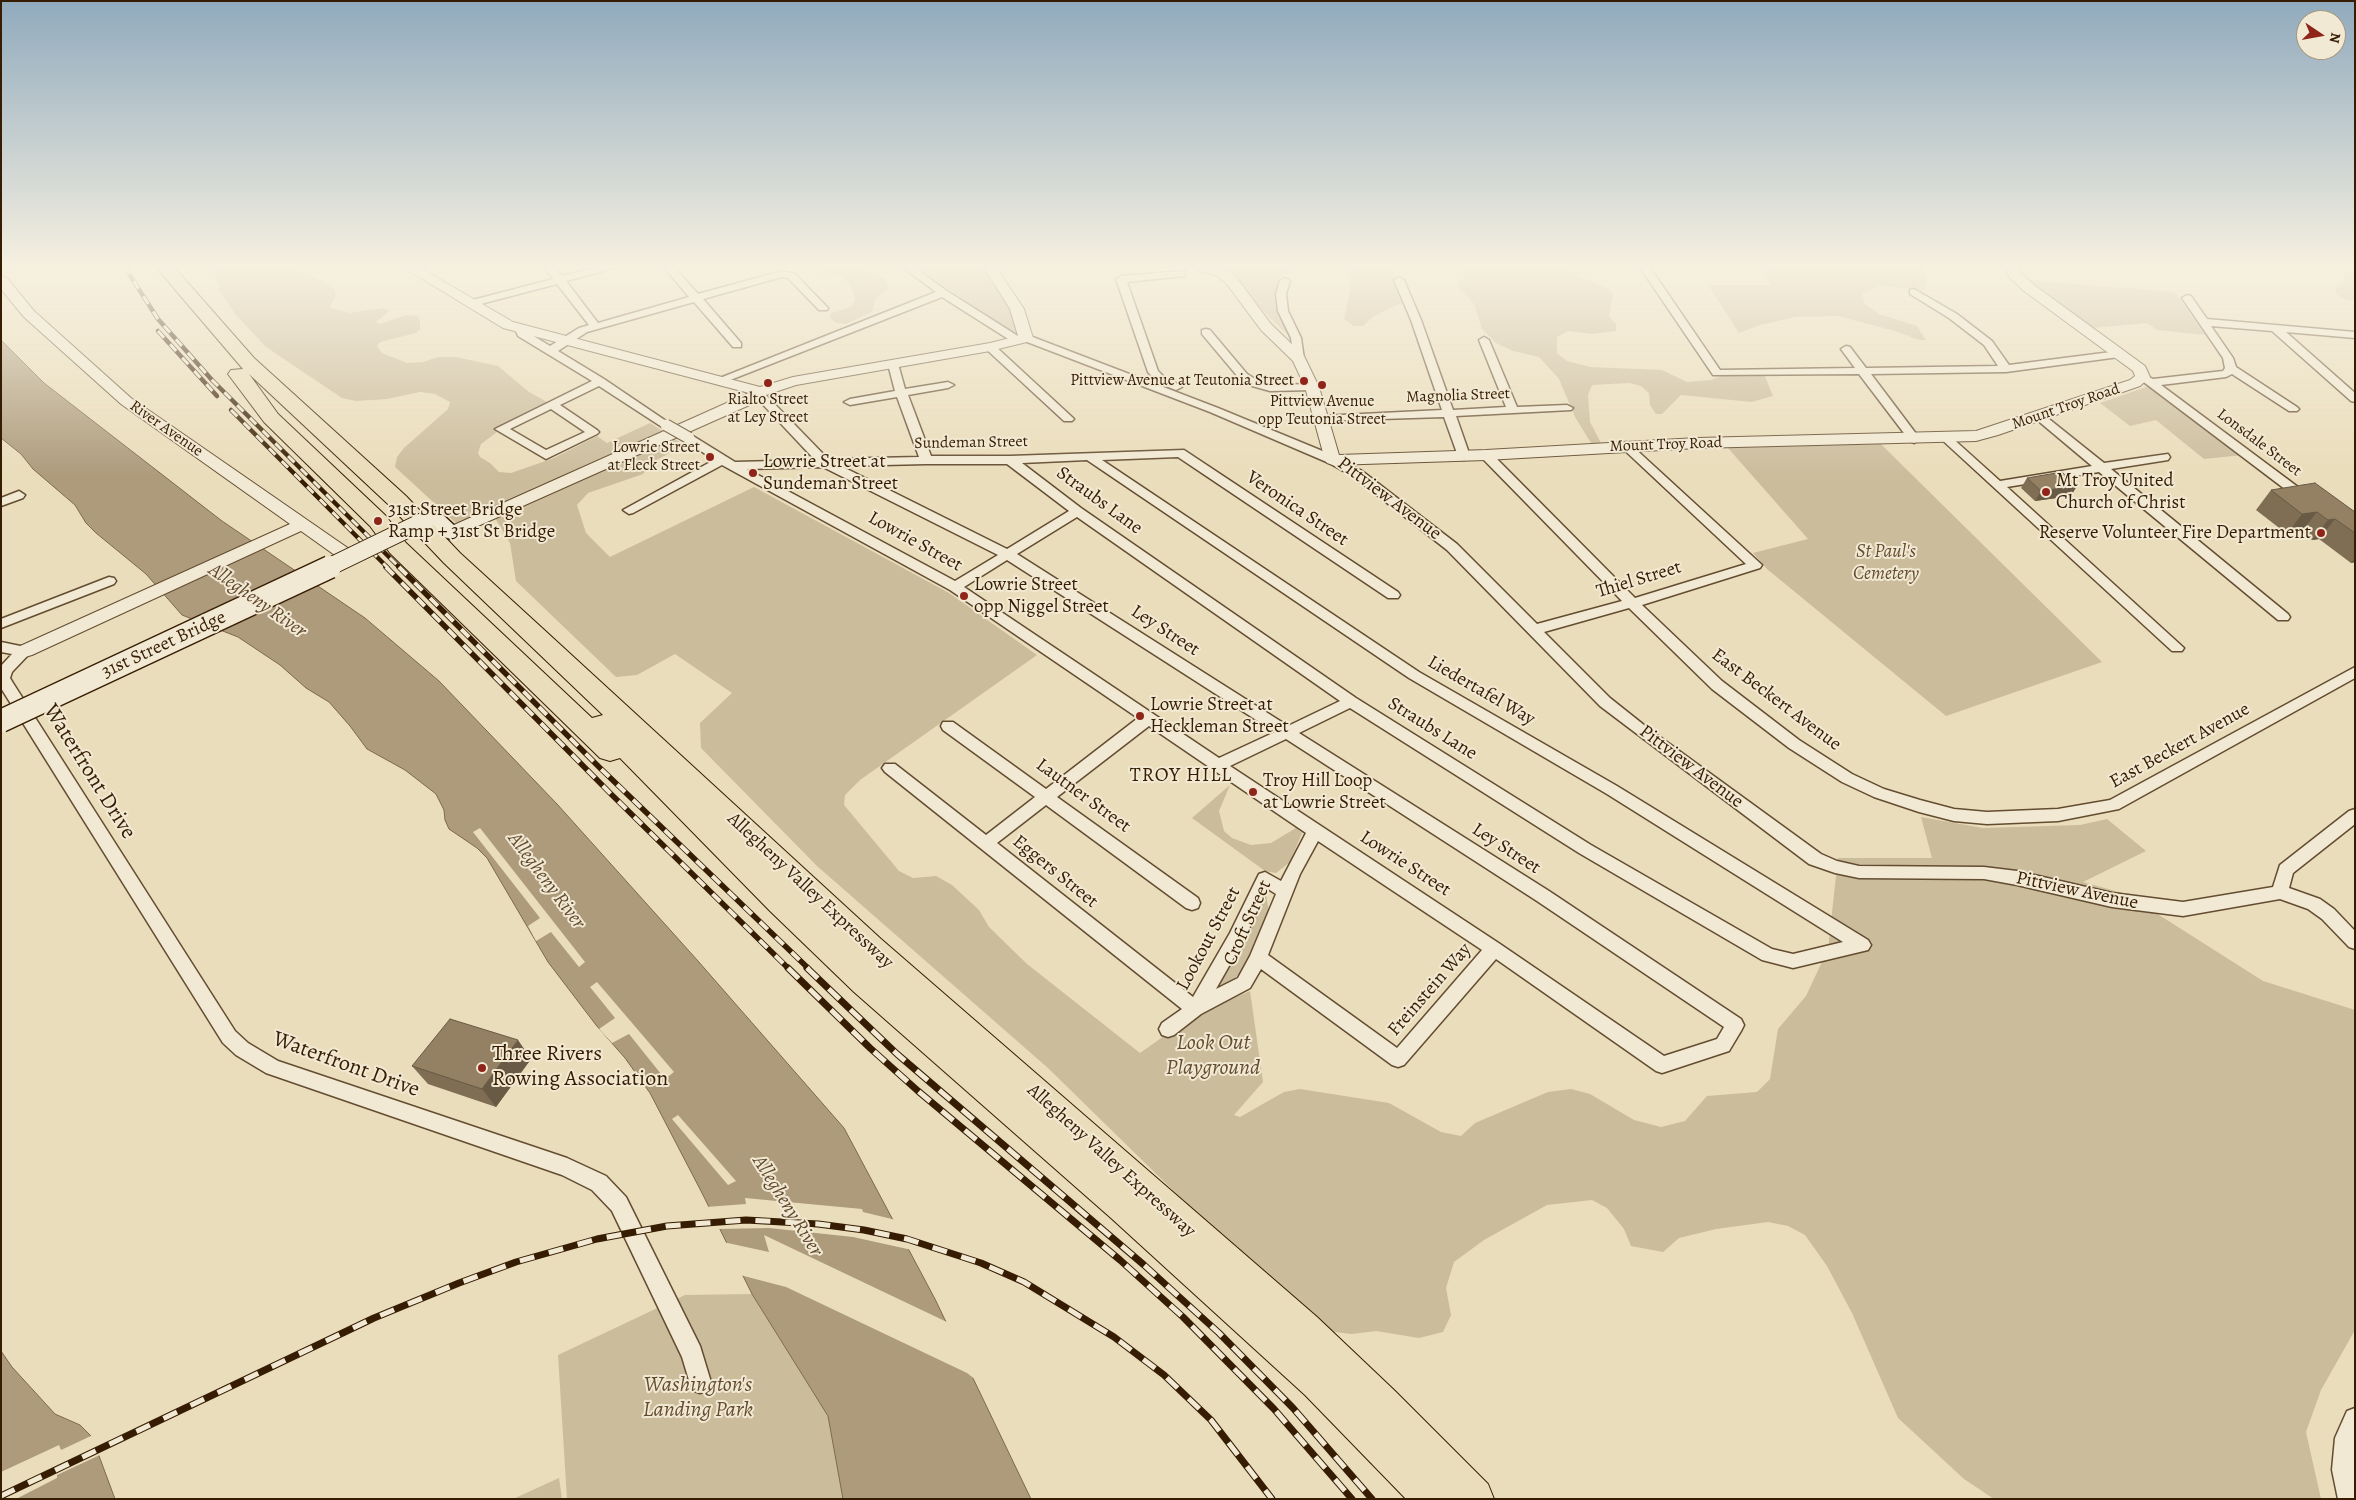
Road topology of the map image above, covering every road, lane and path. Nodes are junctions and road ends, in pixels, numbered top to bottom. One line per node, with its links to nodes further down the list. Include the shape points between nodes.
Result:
1 (54, 336): 74 (street, River Avenue, via 126,401)
2 (201, 336): 31 (highway, Allegheny Valley Expressway, via 210,347)
3 (218, 336): 31 (highway, Allegheny Valley Expressway)
4 (525, 336): 27 (street, Lowrie Street)
5 (550, 336): 22 (street, Ley Street)
6 (573, 336): 22 (street)
7 (729, 336): 24 (street)
8 (833, 336): 35 (street)
9 (1016, 336): 21 (street, Mount Troy Road)
10 (1021, 336): 21 (street)
11 (1141, 336): 47 (street, via 1153,372 1162,381 1208,399 1215,405)
12 (1209, 336): 39 (street, via 1243,376 1256,384 1270,388)
13 (1275, 336): 29 (street, Pittview Avenue)
14 (1295, 336): 29 (street)
15 (1422, 336): 49 (street)
16 (1692, 336): 32 (street, via 1717,372)
17 (1979, 336): 33 (street, via 1988,343)
18 (2095, 336): 28 (street, Mount Troy Road)
19 (2213, 336): 34 (street, via 2228,358)
20 (2284, 336): 42 (street)
21 (1021, 339): 25 (street); 47 (street, Mount Troy Road)
22 (567, 340): 27 (street); 35 (street, Ley Street)
23 (1484, 340): 48 (street)
24 (736, 344)
25 (990, 347): 30 (street); 51 (street)
26 (1846, 348): 32 (street)
27 (550, 351): 37 (street, Lowrie Street)
28 (2120, 354): 33 (street); 36 (street, Mount Troy Road, via 2140,369)
29 (1299, 359): 39 (street, Pittview Avenue)
30 (893, 364): 40 (street, via 793,381); 41 (street)
31 (242, 368): 73 (highway, via 319,414); 75 (highway, via 271,418 378,521); 102 (highway, Allegheny Valley Expressway, via 437,566 696,814); 106 (highway, Allegheny Valley Expressway, via 398,501 452,558)
32 (1861, 369): 33 (street); 54 (street)
33 (2006, 369)
34 (2231, 369): 36 (street, via 2226,374); 46 (street)
35 (721, 380): 40 (street, Ley Street, via 752,388)
36 (2147, 380): 50 (street, Mount Troy Road); 70 (street, Lonsdale Street)
37 (600, 381): 44 (street); 64 (street, Lowrie Street, bridge)
38 (948, 386): 41 (street)
39 (1312, 387): 52 (street, Pittview Avenue)
40 (758, 393): 65 (street, Ley Street); 73 (street, via 741,404)
41 (901, 393): 43 (street); 61 (street)
42 (2355, 399)
43 (850, 402)
44 (551, 404): 44 (street, via 593,432 546,455 501,429)
45 (1566, 408): 48 (street, Magnolia Street)
46 (2293, 408)
47 (1214, 410): 63 (street, Mount Troy Road)
48 (1513, 411): 49 (street, Magnolia Street)
49 (1448, 412): 52 (street, Magnolia Street); 58 (street)
50 (2040, 417): 53 (street, Mount Troy Road, via 1993,432); 66 (street)
51 (1068, 419)
52 (1321, 419): 63 (street, Pittview Avenue)
53 (1946, 438): 54 (street, Mount Troy Road); 67 (street)
54 (1914, 439): 55 (street, Mount Troy Road)
55 (1626, 446): 57 (street, Mount Troy Road); 81 (street, Thiel Street, via 1755,565)
56 (1180, 453): 59 (street, Sundeman Street); 80 (street, Veronica Street)
57 (1486, 455): 58 (street, Mount Troy Road); 81 (street, East Beckert Avenue)
58 (1464, 456): 63 (street, Mount Troy Road)
59 (1090, 457): 62 (street, Sundeman Street); 105 (street, Liedertafel Way, via 1414,675 1612,790)
60 (2164, 457): 66 (street)
61 (926, 460): 62 (street, Sundeman Street); 65 (street, Sundeman Street)
62 (1010, 460): 72 (street, Straubs Lane)
63 (1333, 460): 84 (street, Pittview Avenue, via 1358,474 1439,536)
64 (728, 463): 65 (street, Sundeman Street); 71 (street); 79 (street, Lowrie Street)
65 (825, 463): 76 (street, Ley Street)
66 (2102, 468): 67 (street); 82 (street)
67 (1997, 485): 86 (street)
68 (19, 495): 69 (street)
69 (1, 502)
70 (2315, 505)
71 (629, 510)
72 (1077, 511): 76 (street); 89 (street, Straubs Lane)
73 (437, 523): 75 (main road, 31st Street Bridge, bridge); 106 (highway, via 606,679 781,850)
74 (303, 524): 77 (street, River Avenue); 87 (street)
75 (390, 537): 77 (main road, 31st Street Bridge, bridge); 102 (highway, via 644,783 752,882)
76 (1007, 554): 79 (street); 93 (street, Ley Street)
77 (349, 557): 91 (main road, 31st Street Bridge, bridge)
78 (109, 582): 83 (street)
79 (955, 588): 90 (street, Lowrie Street)
80 (1393, 595)
81 (1632, 603): 84 (street, Thiel Street); 88 (street, East Beckert Avenue, via 1717,685 1794,744 1846,778 1879,794 1954,815 2029,817 2113,806)
82 (2283, 617)
83 (1, 624)
84 (1533, 630): 101 (street, Pittview Avenue, via 1605,702 1644,733 1815,859 1834,867 1859,872 1984,873 2112,900 2184,909)
85 (1, 647): 87 (street)
86 (2177, 648)
87 (13, 658): 112 (street, Waterfront Drive, via 3,678 6,684 229,1037 242,1049 272,1066 567,1167 599,1184 619,1204 689,1347)
88 (2355, 672)
89 (1351, 702): 93 (street); 105 (street, Straubs Lane, via 1585,849 1768,955 1793,961)
90 (1149, 718): 94 (street, Lowrie Street); 96 (street)
91 (1, 721)
92 (948, 726): 96 (street, Lautner Street)
93 (1285, 732): 94 (street); 111 (street, Ley Street, via 1535,891 1735,1025 1723,1045)
94 (1218, 765): 98 (street, Lowrie Street)
95 (890, 768): 99 (street, Eggers Street)
96 (1046, 795): 99 (street); 103 (street, Lautner Street)
97 (2355, 815): 101 (street, via 2286,870)
98 (1315, 831): 100 (street, Croft Street); 107 (street, Lowrie Street)
99 (986, 843): 109 (street, Eggers Street)
100 (1285, 892): 108 (street, Croft Street); 109 (street, Lookout Street, via 1265,879)
101 (2280, 892): 104 (street, via 2314,904)
102 (781, 902): 114 (highway, Allegheny Valley Expressway, via 865,982 1320,1381)
103 (1192, 903)
104 (2355, 942)
105 (1862, 945)
106 (870, 948): 115 (highway, Allegheny Valley Expressway, via 1303,1331)
107 (1494, 949): 108 (street, Freinstein Way, via 1398,1059); 111 (street, Lowrie Street)
108 (1258, 958): 109 (street, Croft Street, via 1244,983)
109 (1195, 1009): 110 (street, Lookout Street)
110 (1168, 1029)
111 (1662, 1065)
112 (700, 1382)
113 (2355, 1419): 116 (street, via 2346,1438 2343,1470)
114 (1436, 1499)
115 (1473, 1499)
116 (2350, 1499)

